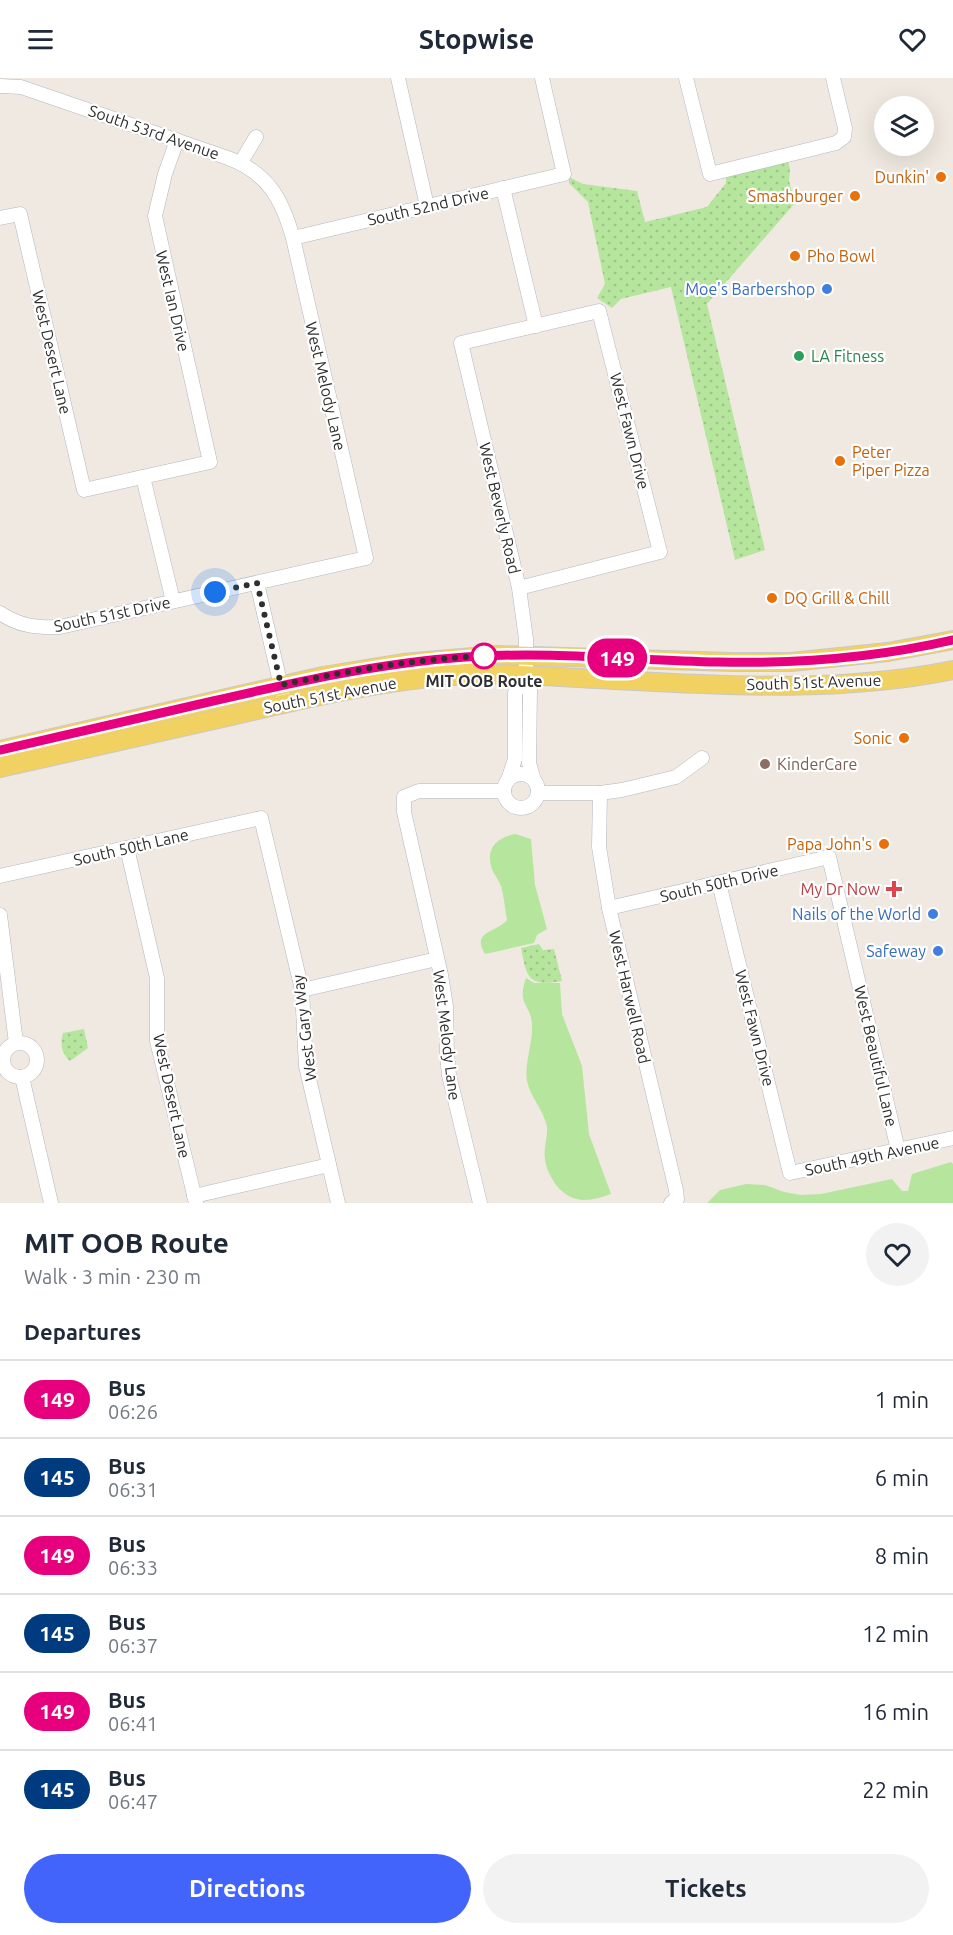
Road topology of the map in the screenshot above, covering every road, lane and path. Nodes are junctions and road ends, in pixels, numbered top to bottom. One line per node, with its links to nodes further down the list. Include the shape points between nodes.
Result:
1 (398, 78): 10 (street)
2 (542, 78): 9 (street, South 52nd Drive, via 564,174)
3 (686, 78): 4 (street, via 710,174 836,143 844,137)
4 (832, 78)
5 (0, 86): 7 (street, South 53rd Avenue, via 21,87)
6 (256, 137): 8 (street)
7 (177, 140): 8 (street, South 53rd Avenue); 15 (street, West Ian Drive, via 155,216 210,462)
8 (241, 162): 11 (street, South 53rd Avenue, via 260,174)
9 (503, 188): 10 (street, South 52nd Drive); 14 (street)
10 (428, 206): 13 (street, South 52nd Drive)
11 (286, 214): 13 (street, West Melody Lane)
12 (0, 218): 15 (street, West Desert Lane, via 20,214 84,490)
13 (293, 238): 16 (street, West Melody Lane)
14 (536, 326): 18 (street, West Beverly Road, via 461,344); 18 (street, West Fawn Drive, via 599,311 660,552)
15 (143, 477): 19 (street)
16 (366, 558): 17 (street, South 51st Drive)
17 (257, 583): 19 (street, South 51st Drive); 25 (street)
18 (519, 588): 22 (street, West Beverly Road)
19 (173, 601): 20 (street, South 51st Drive, via 60,627 21,625)
20 (0, 613)
21 (953, 640): 22 (main road, South 51st Avenue, via 888,652 792,662)
22 (527, 655): 24 (street, West Beverly Road); 25 (main road, South 51st Avenue, via 403,663)
23 (953, 670): 24 (main road, South 51st Avenue, via 848,683 783,685)
24 (526, 675): 26 (main road, South 51st Avenue, via 401,681); 30 (street, West Beverly Road, via 515,693 515,759); 31 (street, West Beverly Road, via 530,692 529,763)
25 (281, 685): 26 (street); 27 (main road, South 51st Avenue)
26 (285, 703): 29 (main road, South 51st Avenue)
27 (0, 750)
28 (702, 758): 32 (street, via 676,777)
29 (0, 768)
30 (506, 786): 31 (street, via 521,774); 31 (street, via 508,803 519,808 531,805); 40 (street, West Melody Lane, via 419,791 404,797)
31 (536, 787): 32 (street)
32 (600, 793): 38 (street, West Harwell Road, via 598,847)
33 (261, 818): 34 (street, South 50th Lane); 41 (street, West Gary Way)
34 (127, 848): 36 (street, South 50th Lane); 48 (street, West Desert Lane, via 157,978 157,1041)
35 (829, 857): 37 (street, South 50th Drive); 45 (street, West Beautiful Lane)
36 (0, 876)
37 (719, 883): 38 (street, South 50th Drive); 47 (street, West Fawn Drive)
38 (609, 908): 49 (street, West Harwell Road, via 676,1190)
39 (0, 915): 42 (street)
40 (437, 959): 41 (street); 52 (street, West Melody Lane, via 446,1006 450,1075)
41 (302, 990): 46 (street, West Gary Way, via 306,1066)
42 (8, 1048): 43 (street, via 3,1061); 43 (street, via 26,1044 36,1054 34,1069)
43 (12, 1075): 50 (street)
44 (953, 1138): 45 (street, South 49th Avenue)
45 (898, 1150): 47 (street, South 49th Avenue)
46 (328, 1165): 48 (street); 51 (street, West Gary Way)
47 (790, 1173)
48 (195, 1199)
49 (674, 1201)
50 (51, 1203)
51 (338, 1203)
52 (480, 1203)

